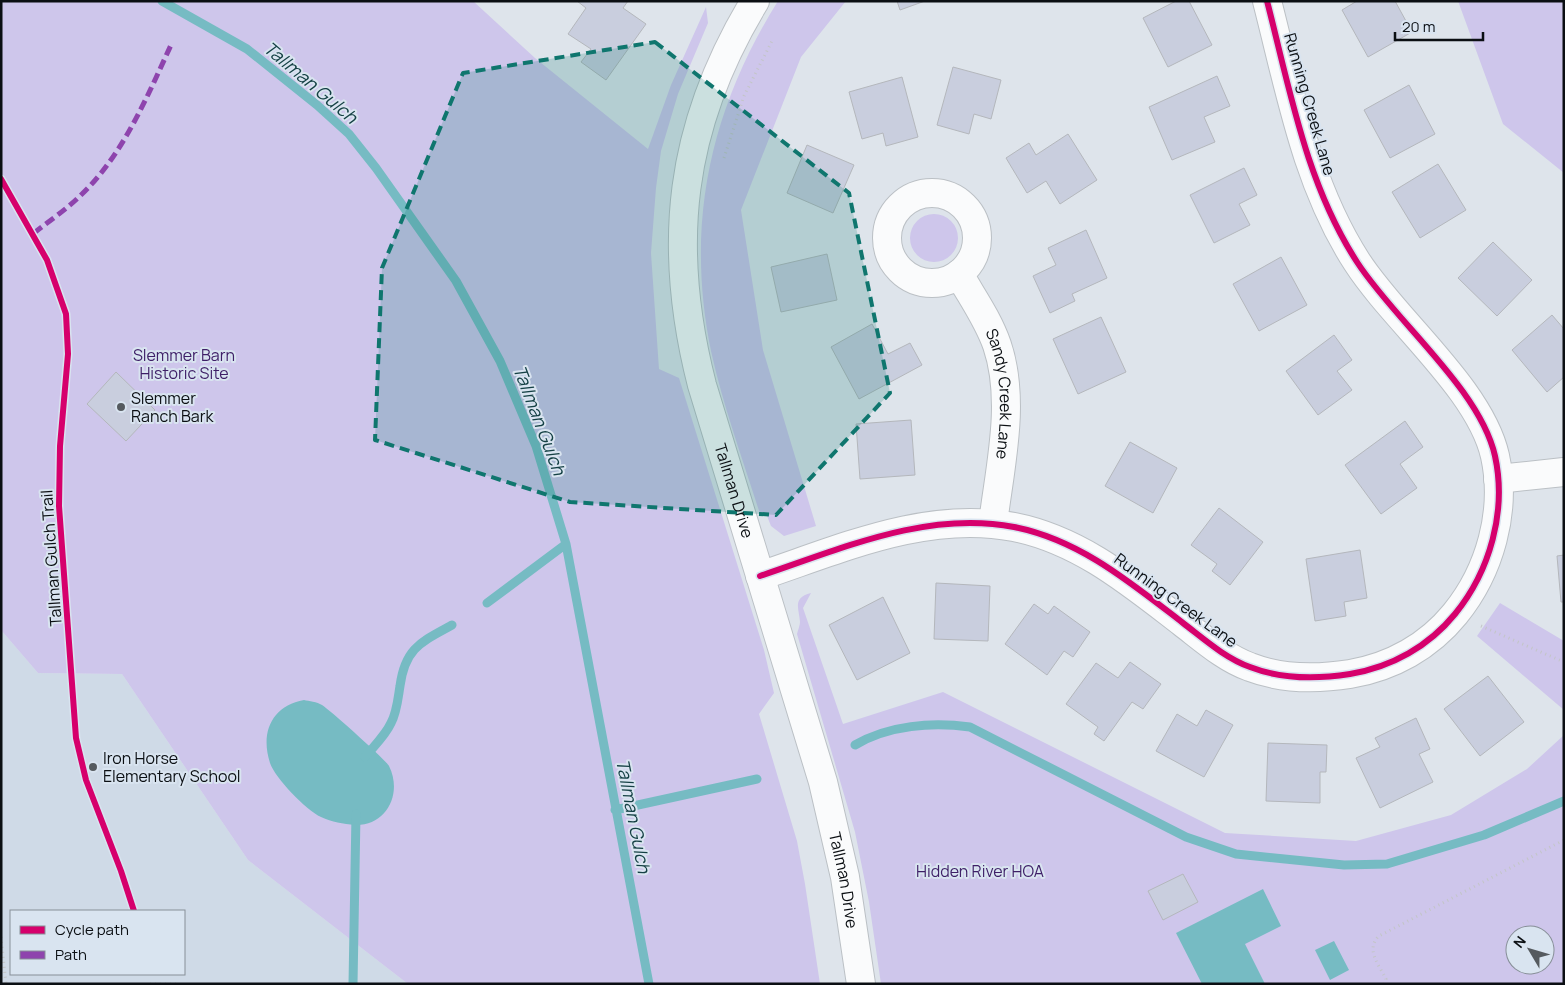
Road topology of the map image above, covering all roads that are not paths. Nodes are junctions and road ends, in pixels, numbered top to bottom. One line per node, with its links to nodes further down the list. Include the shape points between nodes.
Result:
1 (755, 1): 7 (street, Tallman Drive, via 728,48 699,123 685,196 682,250 684,295 695,361)
2 (1267, 1): 5 (street, Running Creek Lane, via 1307,156 1336,225 1373,285 1479,416 1490,440)
3 (959, 274): 6 (street, Sandy Creek Lane, via 994,337 1003,379 1005,430)
4 (1564, 472): 5 (street)
5 (1498, 479): 6 (street, Running Creek Lane, via 1497,521 1488,556 1476,583 1448,623 1425,643 1396,661 1367,671 1329,677 1276,674 1245,666 1215,648 1088,555 1046,535)
6 (993, 523): 7 (street, Running Creek Lane, via 929,524)
7 (760, 576): 8 (street, Tallman Drive, via 823,782 845,877)
8 (861, 984)

